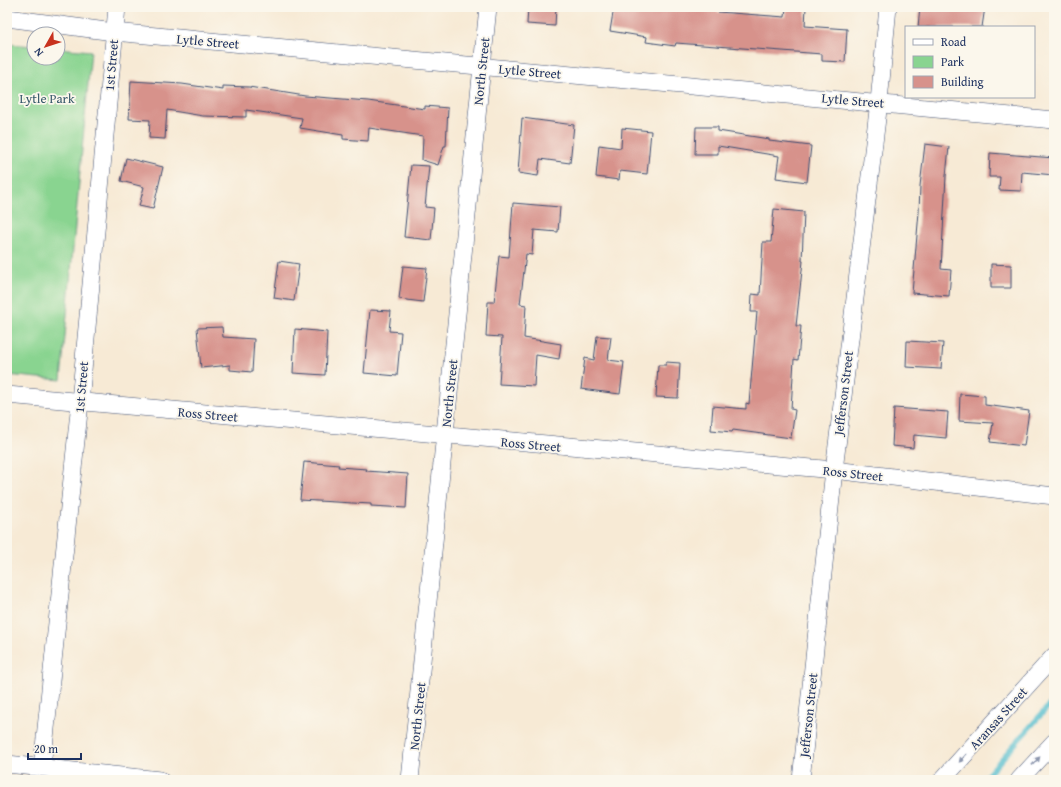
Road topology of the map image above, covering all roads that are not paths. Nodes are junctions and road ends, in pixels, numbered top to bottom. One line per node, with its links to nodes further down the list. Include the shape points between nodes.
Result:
1 (116, 7): 5 (street, 1st Street)
2 (488, 7): 6 (street, North Street)
3 (888, 7): 7 (street, Jefferson Street)
4 (7, 18): 5 (street, Lytle Street)
5 (114, 32): 6 (street, Lytle Street); 10 (street, 1st Street)
6 (482, 67): 7 (street, Lytle Street); 11 (street, North Street)
7 (879, 102): 8 (street, Lytle Street); 12 (street, Jefferson Street)
8 (1054, 120)
9 (7, 395): 10 (street, Ross Street)
10 (80, 402): 11 (street, Ross Street); 17 (street, 1st Street)
11 (445, 436): 12 (street, Ross Street); 19 (street, North Street)
12 (834, 470): 13 (street, Ross Street); 20 (street, Jefferson Street)
13 (1054, 496)
14 (1054, 656): 21 (street, Aransas Street, one-way to 21)
15 (1054, 742): 22 (street, one-way to 15)
16 (7, 764): 17 (street)
17 (42, 768): 18 (street)
18 (160, 780)
19 (410, 780)
20 (801, 780)
21 (942, 780)
22 (1018, 780)

